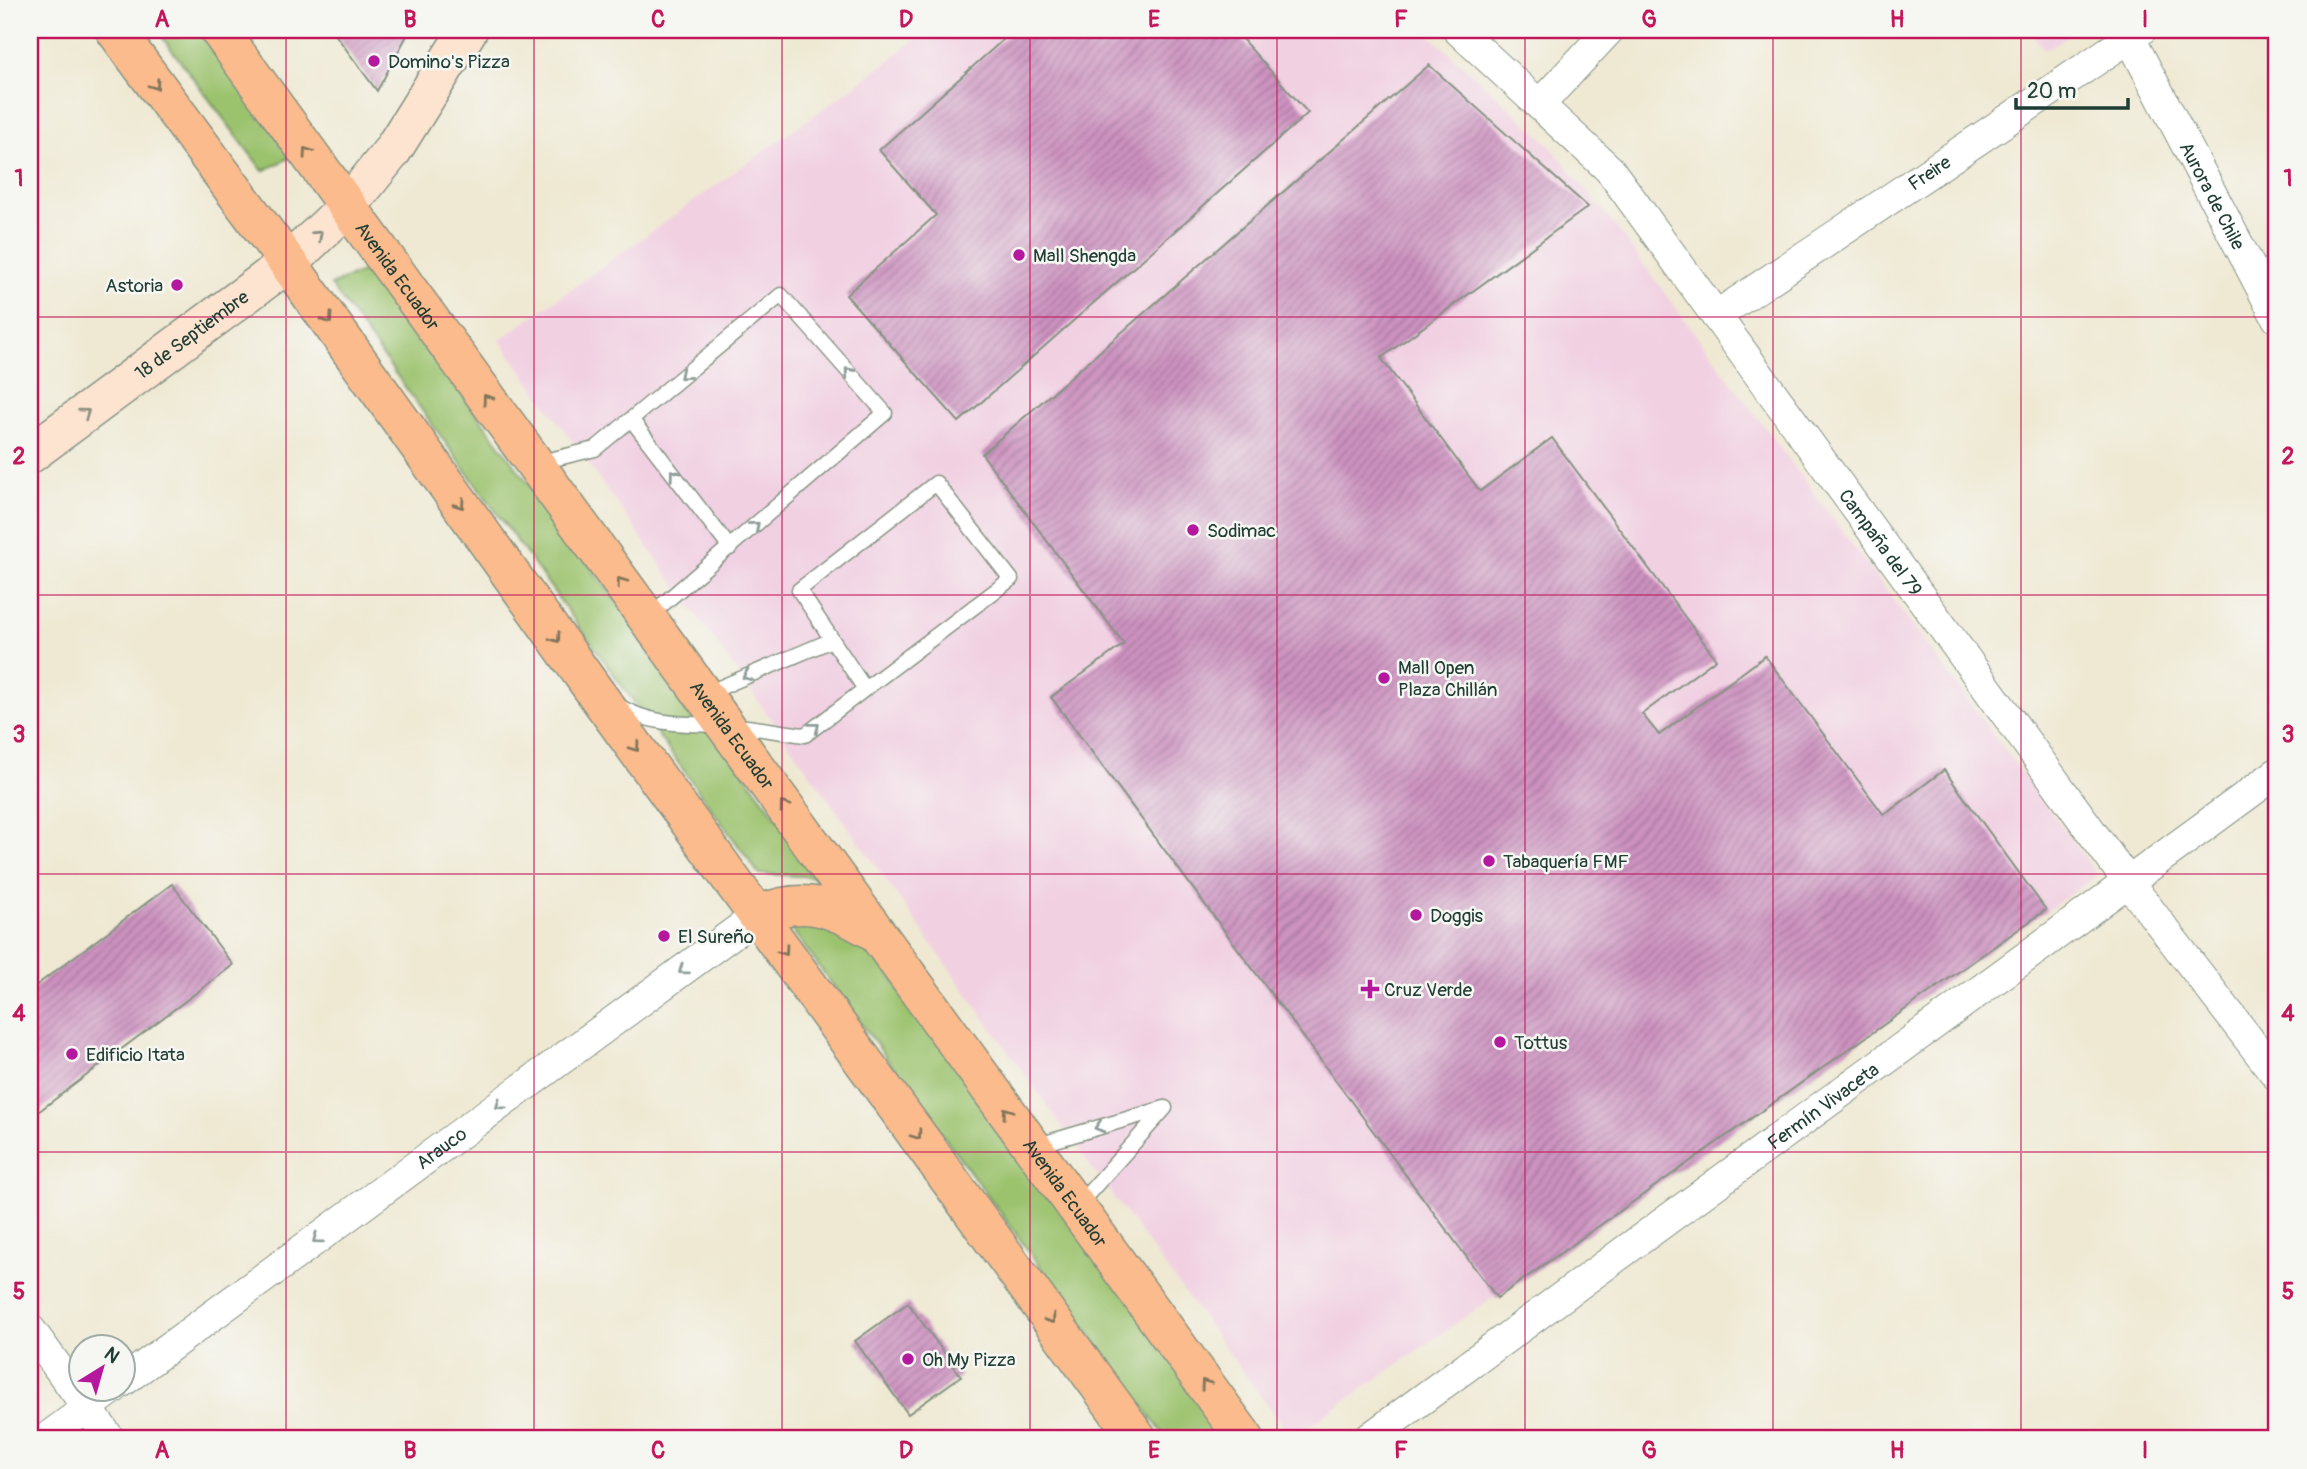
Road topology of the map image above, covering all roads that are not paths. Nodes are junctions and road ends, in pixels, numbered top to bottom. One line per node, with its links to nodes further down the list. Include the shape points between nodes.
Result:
1 (115, 30): 9 (main road, one-way to 9)
2 (219, 30): 8 (main road, Avenida Ecuador, one-way to 2)
3 (468, 30): 8 (street, 18 de Septiembre, via 392,151)
4 (1458, 30): 7 (street, Campaña del 79)
5 (1609, 30): 7 (street)
6 (2136, 34): 10 (street, Freire); 11 (street, Aurora de Chile)
7 (1540, 104): 10 (street, Campaña del 79, via 1610,170)
8 (347, 208): 9 (street, 18 de Septiembre, one-way to 8); 14 (main road, Avenida Ecuador, one-way to 8)
9 (288, 263): 13 (street, 18 de Septiembre, one-way to 9); 19 (main road, one-way to 19)
10 (1716, 316): 23 (street, Campaña del 79)
11 (2277, 318)
12 (631, 419): 14 (lane, via 595,449); 15 (lane, one-way to 12); 15 (lane, one-way to 12, via 885,413 781,295)
13 (30, 454)
14 (534, 463): 16 (main road, Avenida Ecuador, one-way to 14)
15 (730, 548): 16 (lane)
16 (647, 618): 20 (main road, Avenida Ecuador)
17 (832, 640): 18 (lane); 18 (lane, via 799,590 936,483 1010,579); 20 (lane, one-way to 20)
18 (865, 689): 21 (lane, one-way to 18, via 805,735)
19 (595, 692): 21 (lane, via 651,720); 24 (main road, one-way to 24)
20 (703, 694): 21 (main road, Avenida Ecuador)
21 (726, 725): 25 (main road, Avenida Ecuador, one-way to 21)
22 (2277, 773): 23 (street, Fermín Vivaceta)
23 (2128, 882): 26 (street, Campaña del 79); 37 (street, Fermín Vivaceta)
24 (758, 915): 25 (main road, via 781,905 804,904 846,915); 30 (street, Arauco, one-way to 30); 35 (main road, one-way to 35)
25 (879, 934): 27 (main road, Avenida Ecuador, one-way to 25)
26 (2277, 1076)
27 (1033, 1147): 28 (main road, Avenida Ecuador); 28 (lane, one-way to 27, via 1165,1108)
28 (1077, 1206): 36 (main road, Avenida Ecuador, one-way to 28)
29 (30, 1329): 32 (street)
30 (136, 1372)
31 (95, 1402): 32 (street)
32 (87, 1408): 33 (street); 34 (street)
33 (45, 1439)
34 (110, 1439)
35 (1138, 1439)
36 (1245, 1439)
37 (1368, 1439)

